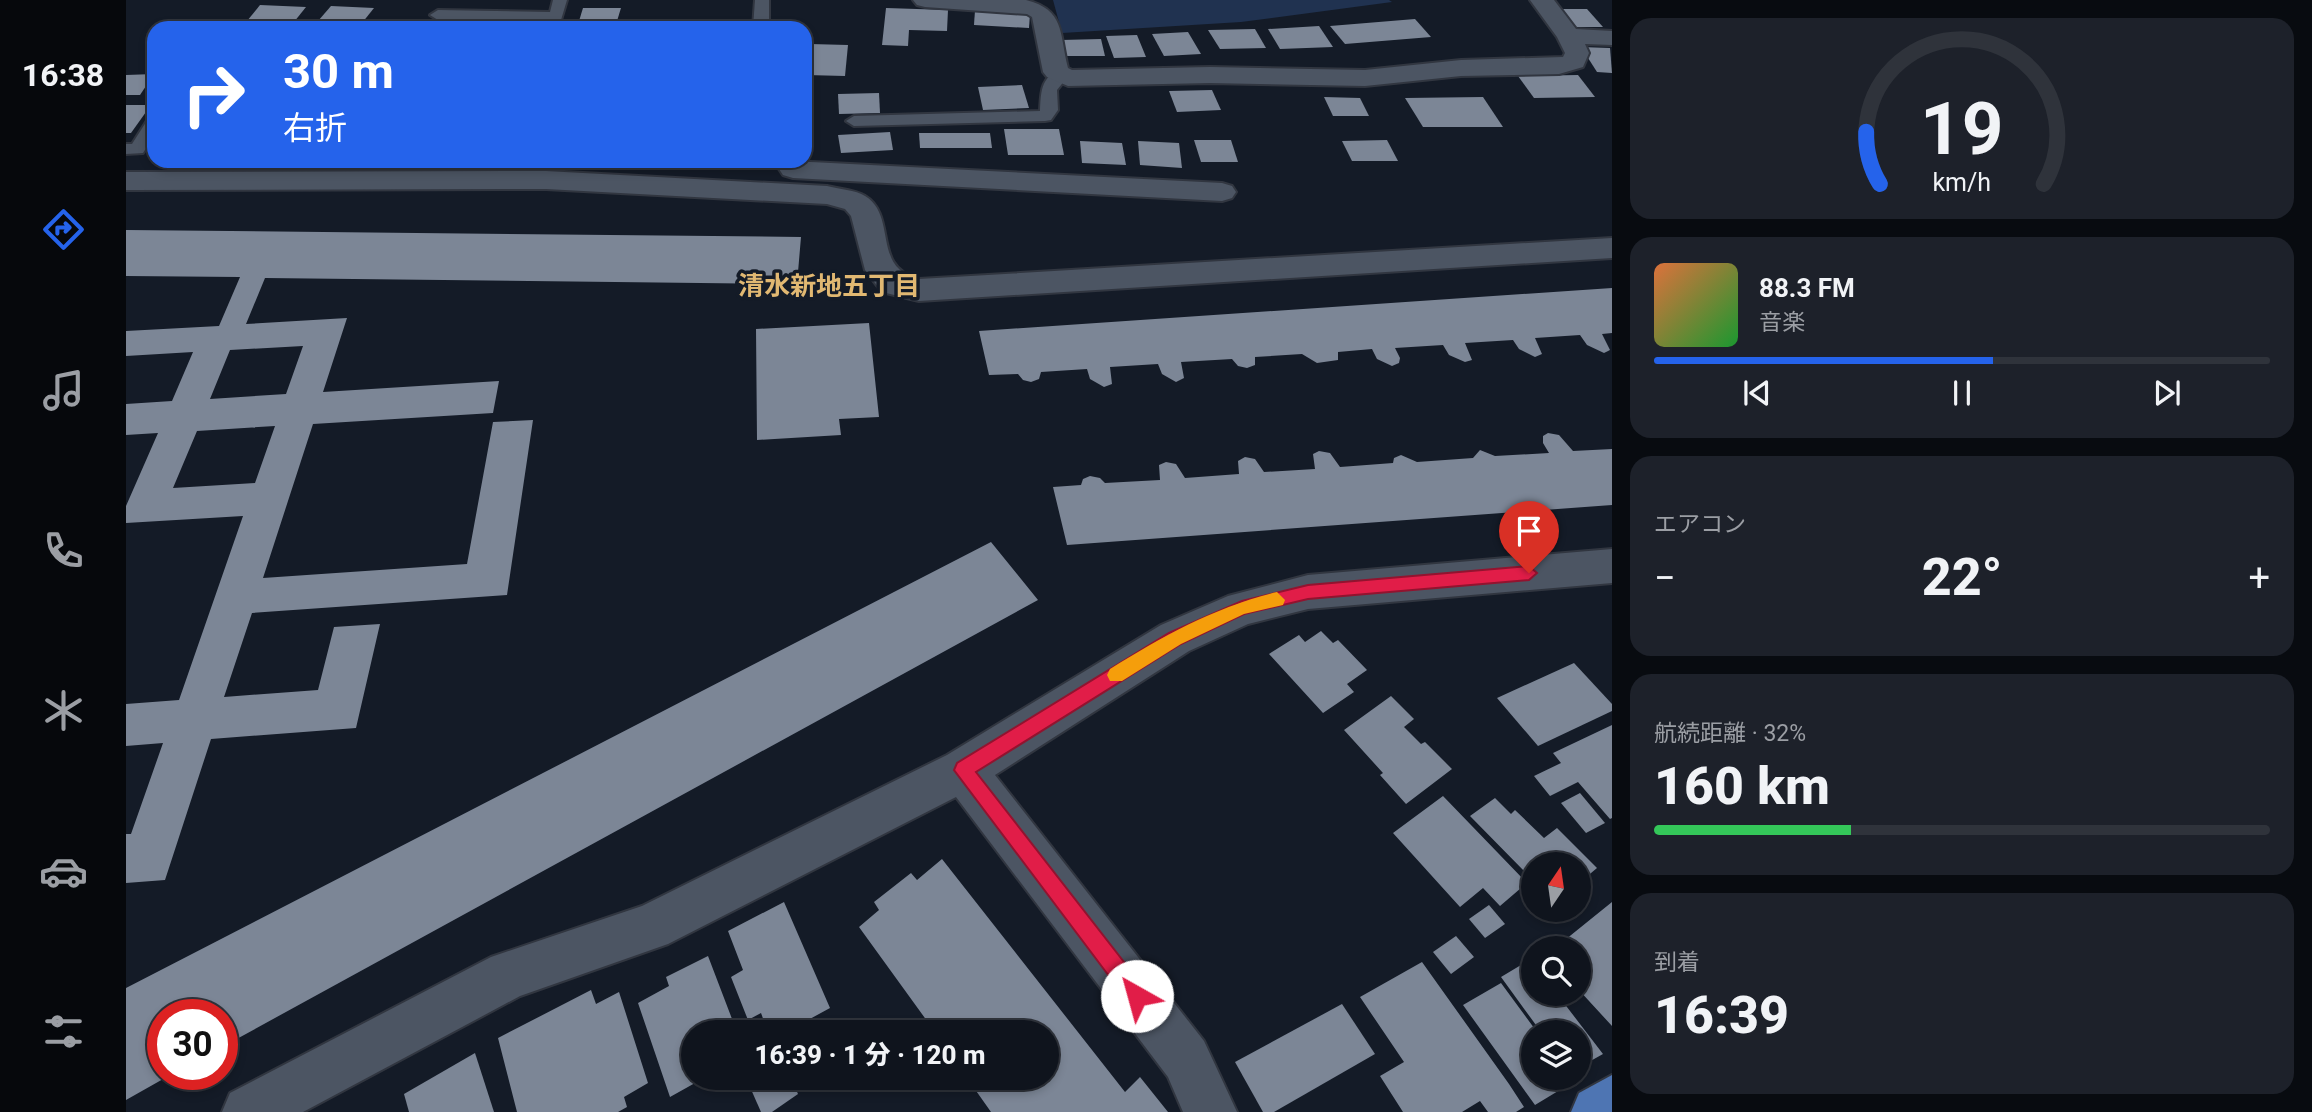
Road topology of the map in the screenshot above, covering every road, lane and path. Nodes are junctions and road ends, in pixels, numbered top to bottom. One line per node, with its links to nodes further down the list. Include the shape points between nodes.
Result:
1 (560, 0): 7 (lane)
2 (762, 0): 8 (lane)
3 (925, 0): 11 (street, via 1039,9 1056,72)
4 (1542, 0): 9 (street)
5 (438, 15): 6 (lane)
6 (540, 21)
7 (557, 21)
8 (761, 21)
9 (1569, 36): 10 (street); 11 (street, via 1577,53 1574,62 1559,66 1461,68 1365,78)
10 (1612, 38)
11 (1061, 75): 12 (lane, via 1048,85 1050,110 1045,116)
12 (854, 121)
13 (147, 134): 14 (lane, via 137,149)
14 (126, 149)
15 (796, 168): 18 (street)
16 (359, 170): 17 (street); 19 (street, via 827,195 855,202 865,214 880,270 893,284 919,290)
17 (126, 181)
18 (1222, 192)
19 (1612, 247)
20 (1612, 566): 21 (street, via 1308,592 1242,608 1175,638)
21 (963, 770): 23 (street, via 651,927 509,975); 24 (street, via 1186,1059)
22 (1612, 1102): 25 (main road)
23 (249, 1112)
24 (1210, 1112)
25 (1598, 1112)

